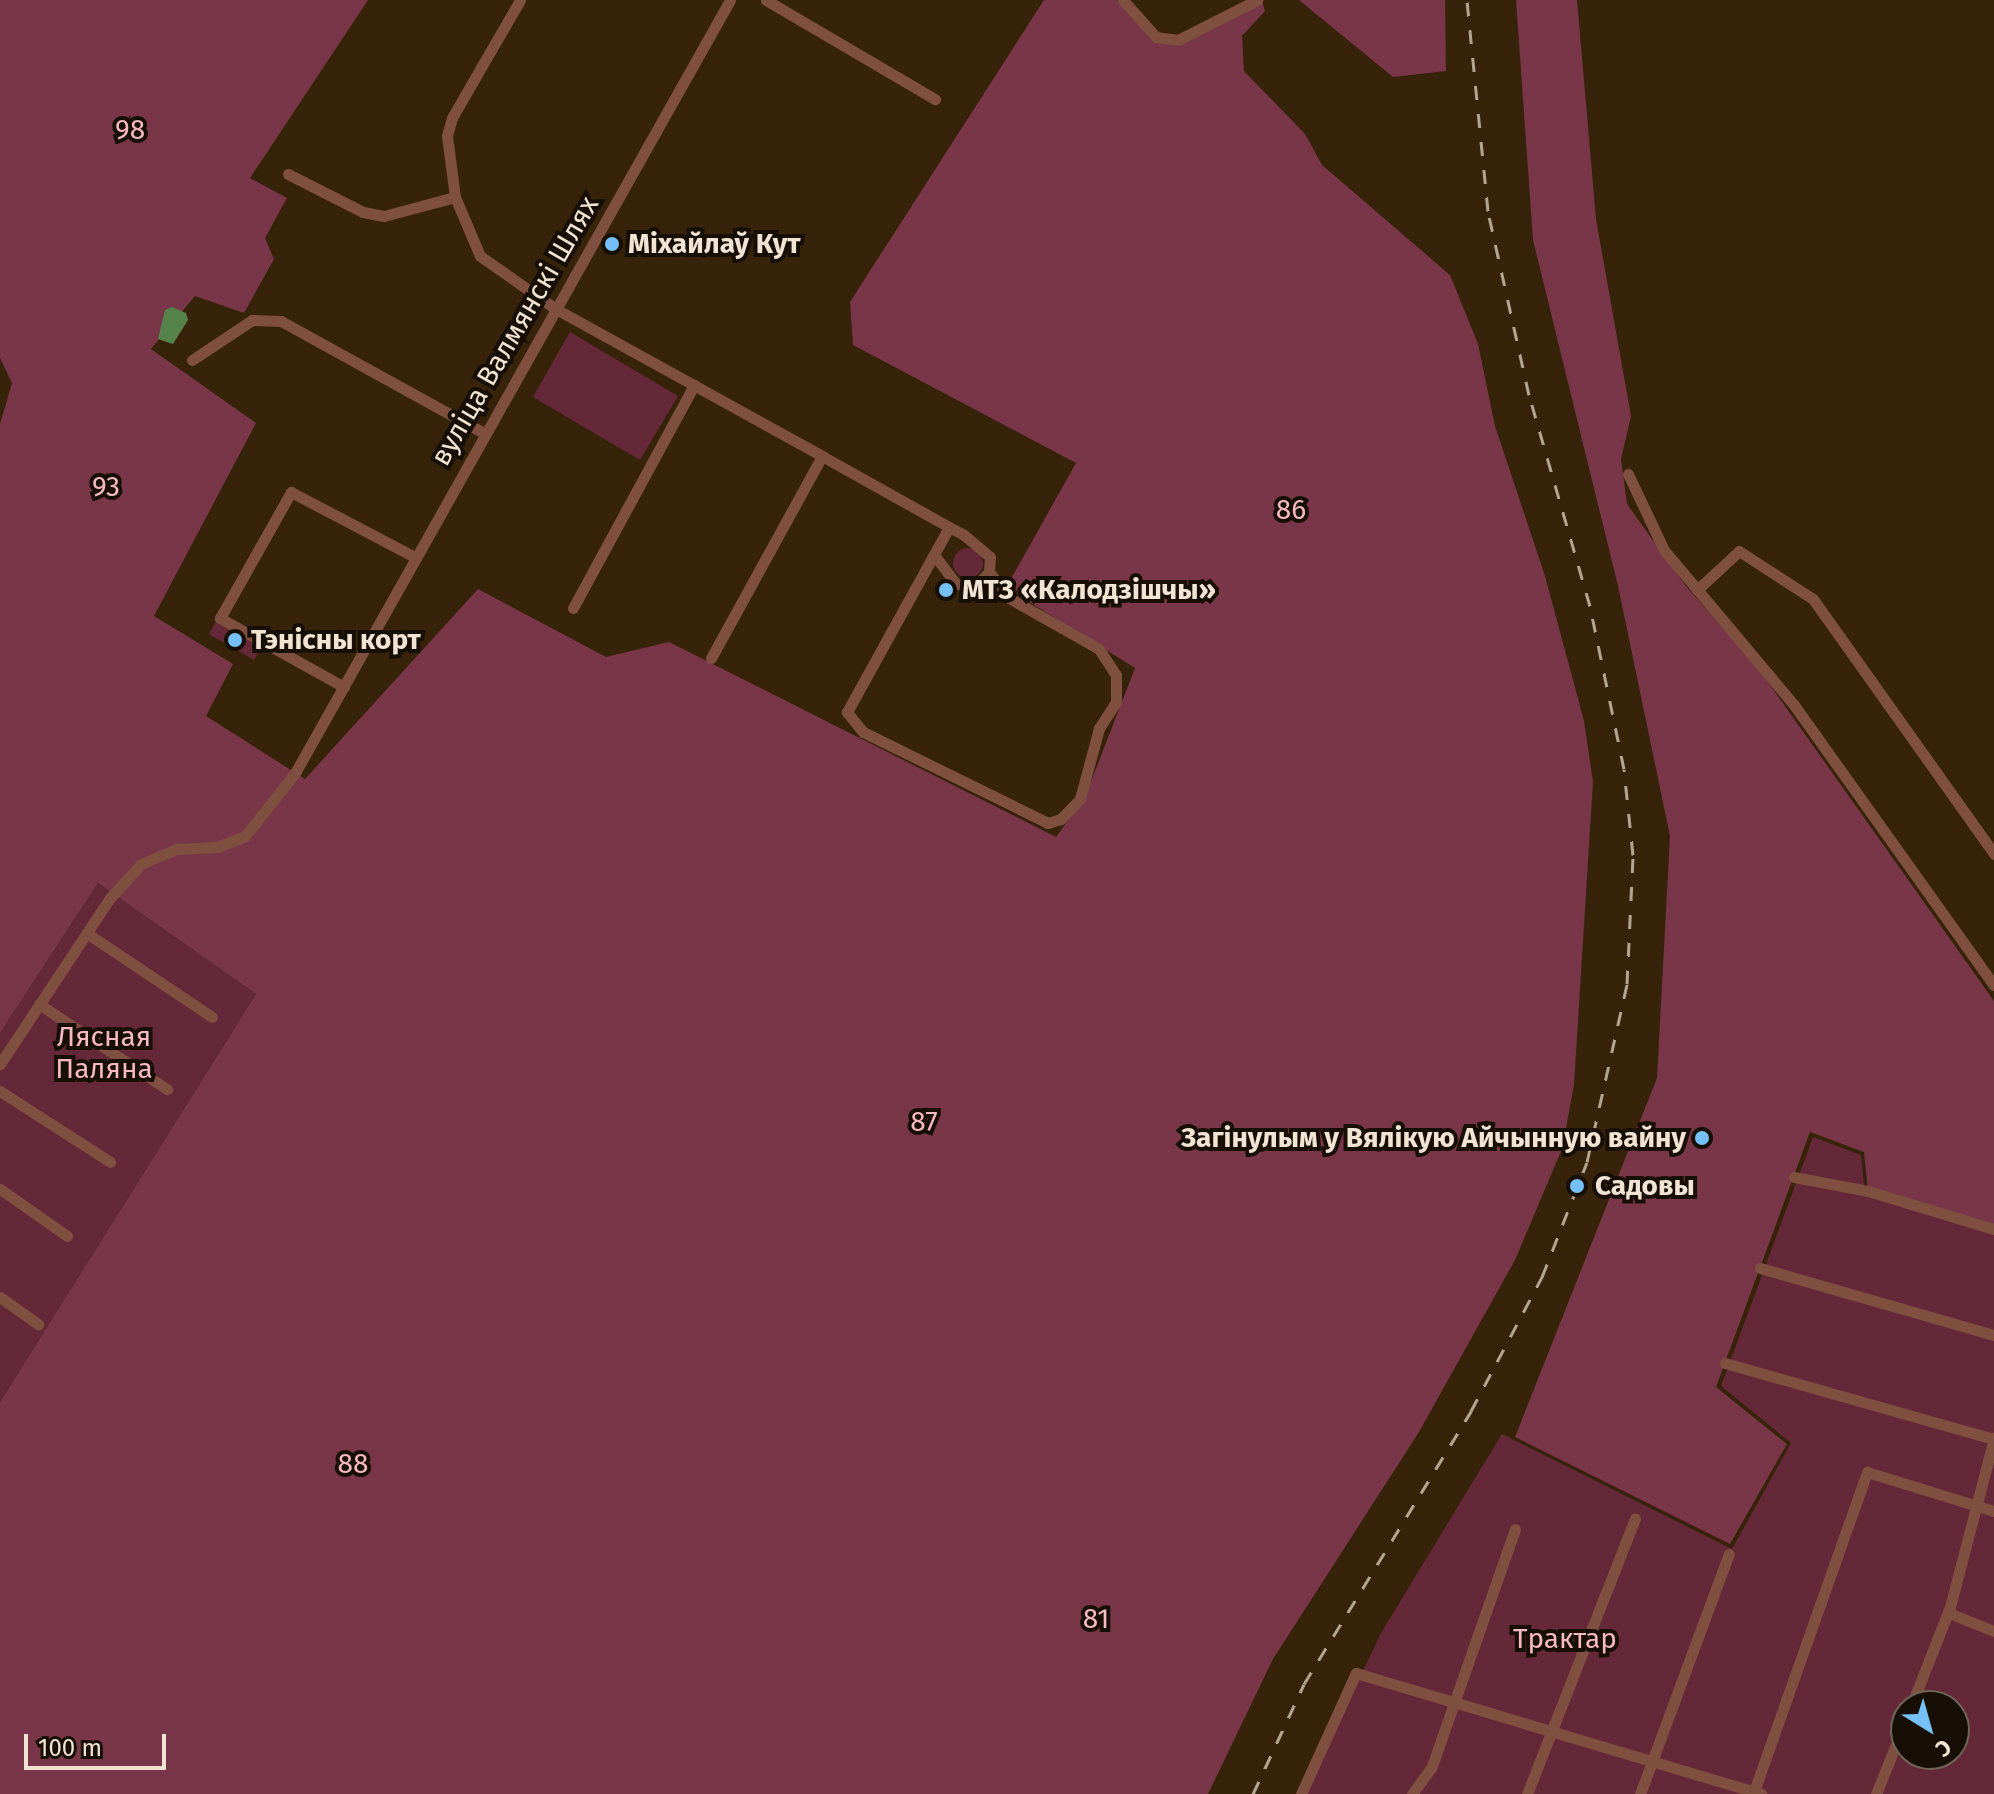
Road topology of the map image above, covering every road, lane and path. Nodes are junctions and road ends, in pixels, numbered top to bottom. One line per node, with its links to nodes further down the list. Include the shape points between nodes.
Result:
1 (520, 0): 8 (street, via 452,118 446,151)
2 (730, 0): 9 (street, вуліца Валмянскі Шлях)
3 (766, 0): 6 (street)
4 (1123, 0): 5 (street, via 1156,37 1178,40)
5 (1257, 0)
6 (935, 99)
7 (288, 174): 8 (street, via 363,212 384,216)
8 (455, 197): 9 (street, via 480,256)
9 (556, 309): 11 (street); 12 (street, вуліца Валмянскі Шлях)
10 (192, 360): 12 (street, via 252,320 281,321)
11 (694, 385): 13 (street); 20 (street)
12 (484, 433): 17 (street, вуліца Валмянскі Шлях)
13 (822, 456): 15 (street); 21 (street)
14 (1628, 474): 19 (street, via 1664,550)
15 (949, 527): 16 (street); 18 (street, via 985,550)
16 (935, 556): 18 (street, via 956,584 976,585); 18 (street, via 847,712 863,732 1048,823 1061,819 1080,799 1099,728 1116,702 1116,675 1099,649 1009,598)
17 (415, 557): 22 (street, вуліца Валмянскі Шлях); 22 (street, via 291,492 220,618)
18 (989, 572)
19 (1697, 590): 23 (street, via 1739,551 1813,599); 25 (street, via 1794,705)
20 (573, 608)
21 (711, 658)
22 (344, 687): 24 (street, вуліца Валмянскі Шлях, via 318,735 245,836 217,847 177,849 141,864 110,898)
23 (1994, 854)
24 (88, 934): 26 (street, вуліца Валмянскі Шлях); 27 (street)
25 (1994, 985)
26 (39, 1004): 28 (street, вуліца Валмянскі Шлях); 29 (street)
27 (212, 1017)
28 (0, 1064)
29 (167, 1089)
30 (0, 1091): 31 (street)
31 (110, 1162)
32 (1794, 1177): 34 (street, via 1868,1191)
33 (0, 1189): 35 (street)
34 (1994, 1229)
35 (67, 1236)
36 (1760, 1268): 39 (street)
37 (0, 1297): 38 (street)
38 (38, 1324)
39 (1994, 1335)
40 (1725, 1363): 41 (street)
41 (1994, 1438): 42 (street)
42 (1978, 1505): 43 (street); 47 (street); 54 (street, via 1867,1472)
43 (1994, 1511)
44 (1635, 1518): 51 (street)
45 (1515, 1529): 50 (street)
46 (1729, 1554): 53 (street)
47 (1949, 1613): 48 (street); 49 (street)
48 (1994, 1631)
49 (1918, 1690)
50 (1457, 1700): 51 (street); 55 (street, via 1356,1673); 56 (street, via 1432,1766)
51 (1550, 1731): 53 (street); 57 (street)
52 (1890, 1759): 59 (street)
53 (1652, 1762): 54 (street); 58 (street)
54 (1756, 1793)
55 (1301, 1794)
56 (1412, 1794)
57 (1527, 1794)
58 (1640, 1794)
59 (1876, 1794)

